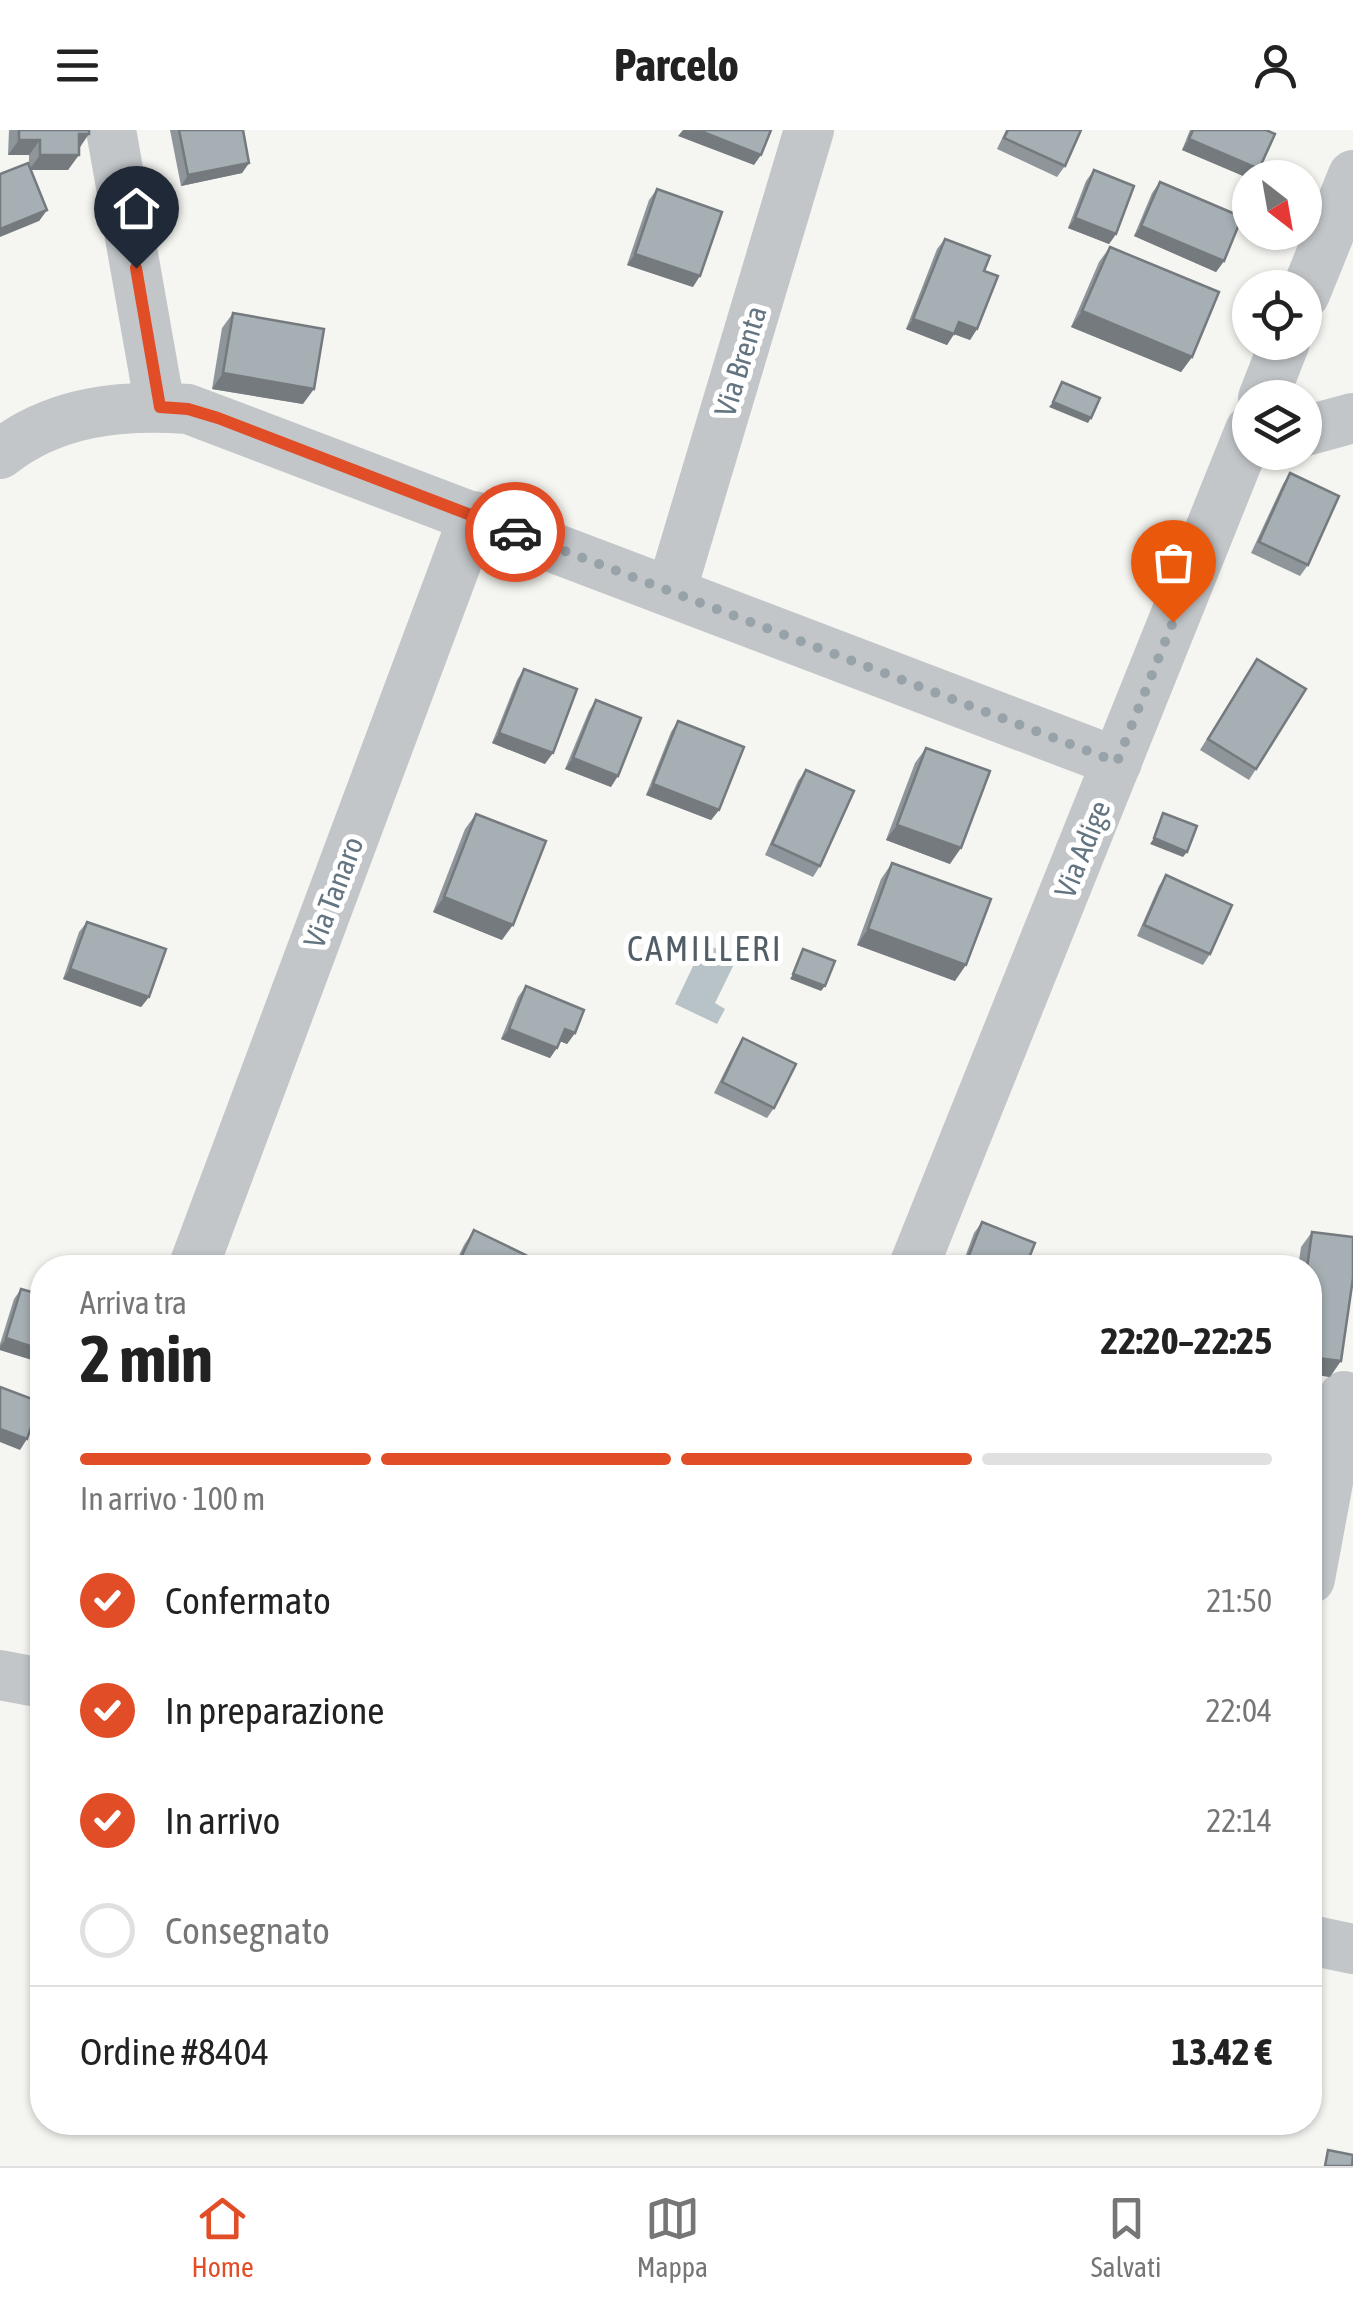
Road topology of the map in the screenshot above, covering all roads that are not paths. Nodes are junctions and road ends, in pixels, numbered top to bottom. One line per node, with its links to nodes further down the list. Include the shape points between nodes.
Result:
1 (111, 130): 5 (street)
2 (808, 130): 11 (street, Via Brenta)
3 (1353, 175): 4 (street)
4 (1315, 270)
5 (160, 407): 8 (street, via 71,418); 10 (street, via 218,418)
6 (1353, 418): 7 (street)
7 (1322, 426)
8 (0, 454)
9 (1236, 470): 12 (street, Via Adige)
10 (474, 516): 11 (street); 13 (street, Via Tanaro)
11 (671, 592): 12 (street)
12 (1117, 762): 14 (street, Via Adige)
13 (197, 1255)
14 (919, 1255)
15 (1344, 1396): 16 (street)
16 (1322, 1514)
17 (1322, 1943): 18 (street)
18 (1353, 1949)

